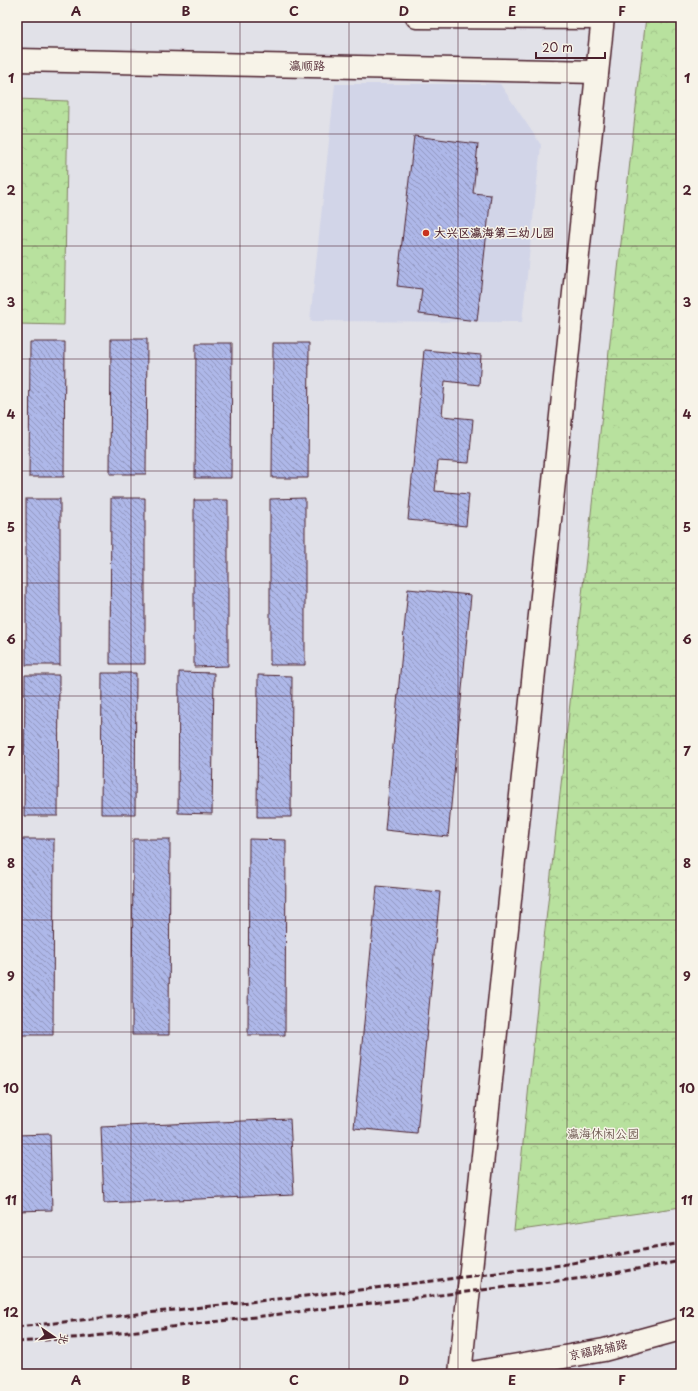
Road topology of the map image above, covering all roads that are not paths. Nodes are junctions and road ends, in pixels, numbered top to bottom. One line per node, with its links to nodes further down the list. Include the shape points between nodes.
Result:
1 (417, 17): 2 (street)
2 (603, 18): 4 (street)
3 (17, 60): 4 (street, 瀛顺路)
4 (597, 72): 6 (street)
5 (681, 1329): 7 (street, 京福路辅路, via 604,1350)
6 (460, 1374)
7 (466, 1374)

